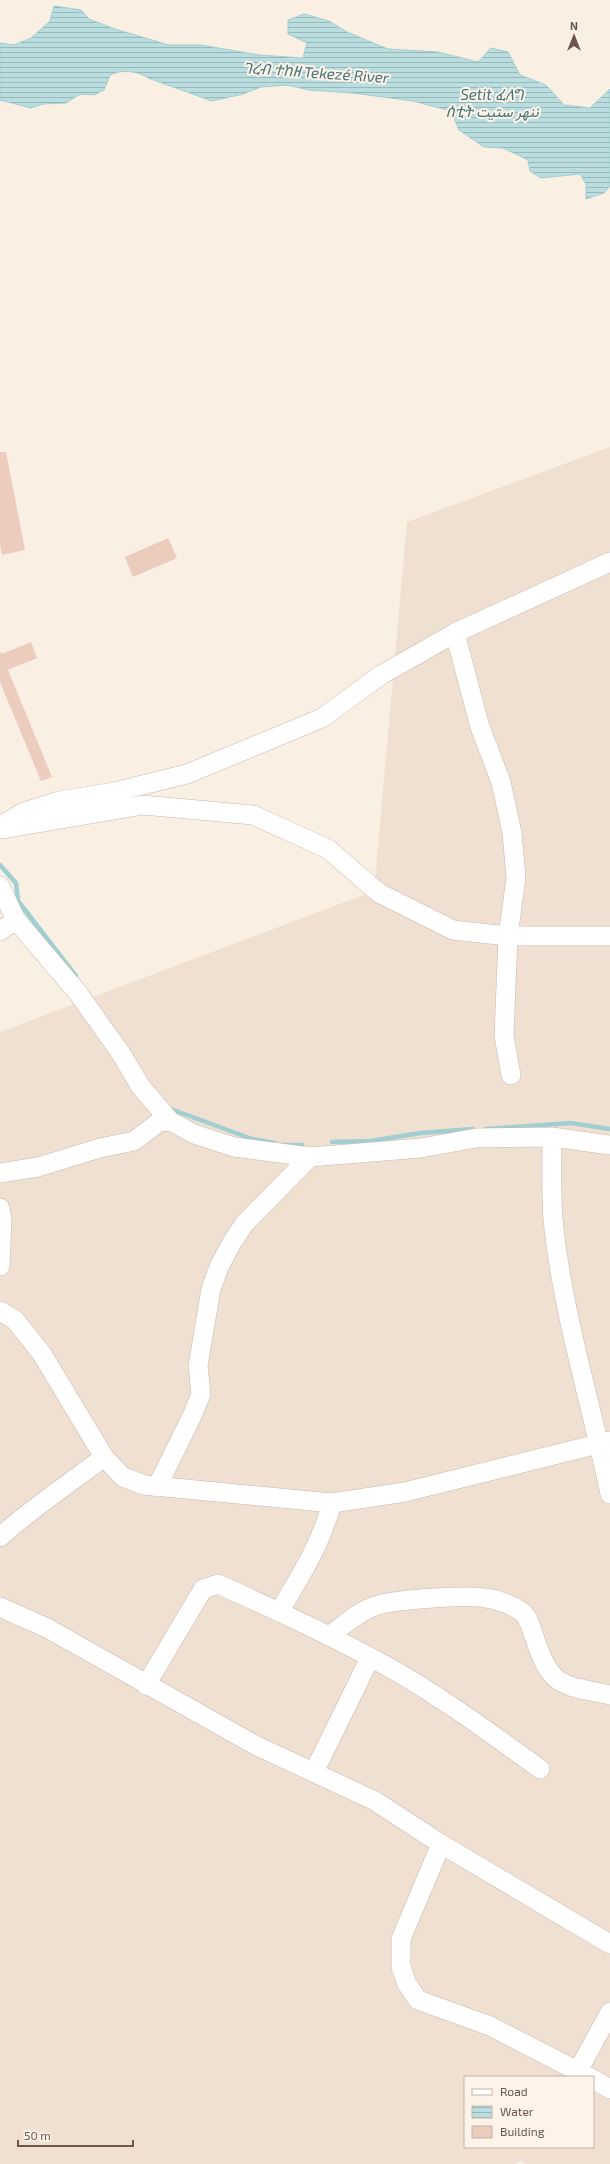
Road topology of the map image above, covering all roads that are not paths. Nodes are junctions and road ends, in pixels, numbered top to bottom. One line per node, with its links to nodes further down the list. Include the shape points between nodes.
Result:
1 (610, 562): 2 (street)
2 (455, 633): 3 (street, via 381,675 322,718 294,730 187,774 114,792 59,801 24,812); 8 (street, via 480,727 501,782 512,832 516,878)
3 (0, 826)
4 (0, 830): 8 (street, via 143,805 253,815 328,849 379,893 453,930)
5 (0, 886): 6 (street)
6 (16, 920): 7 (street); 11 (street, via 78,993 120,1052 141,1087)
7 (0, 931)
8 (508, 936): 9 (street); 10 (street, via 504,1036)
9 (610, 936)
10 (511, 1075)
11 (170, 1121): 14 (street, via 194,1134 234,1146); 15 (street, via 159,1122 134,1141 100,1148 38,1167)
12 (552, 1137): 13 (street); 14 (street, via 476,1138 421,1148); 19 (street, via 551,1196 557,1251 574,1340)
13 (610, 1145)
14 (310, 1157): 21 (street, via 244,1224 220,1267 211,1289 198,1366 201,1394)
15 (0, 1173)
16 (0, 1208): 17 (street)
17 (0, 1266)
18 (0, 1311): 20 (street, via 15,1320 42,1354)
19 (605, 1442): 22 (street); 23 (street, via 405,1492)
20 (104, 1458): 21 (street, via 123,1477); 24 (street, via 28,1512)
21 (157, 1487): 23 (street)
22 (610, 1494)
23 (332, 1503): 26 (street, via 315,1553)
24 (0, 1537)
25 (0, 1607): 29 (street, via 47,1628)
26 (279, 1612): 27 (street); 29 (street, via 218,1584 203,1590)
27 (329, 1636): 28 (street); 30 (street, via 354,1617 375,1606 403,1601 486,1598 508,1604 524,1613 550,1674 566,1686)
28 (370, 1658): 31 (street, via 457,1710); 32 (street)
29 (146, 1685): 32 (street, via 255,1745)
30 (610, 1695)
31 (540, 1769)
32 (314, 1772): 33 (street, via 375,1801)
33 (441, 1844): 34 (street); 36 (street, via 401,1939 401,1967 407,1984 418,2000 490,2026)
34 (610, 1944)
35 (610, 2012): 36 (street)
36 (587, 2076)
37 (594, 2080): 38 (street)
38 (610, 2089)

